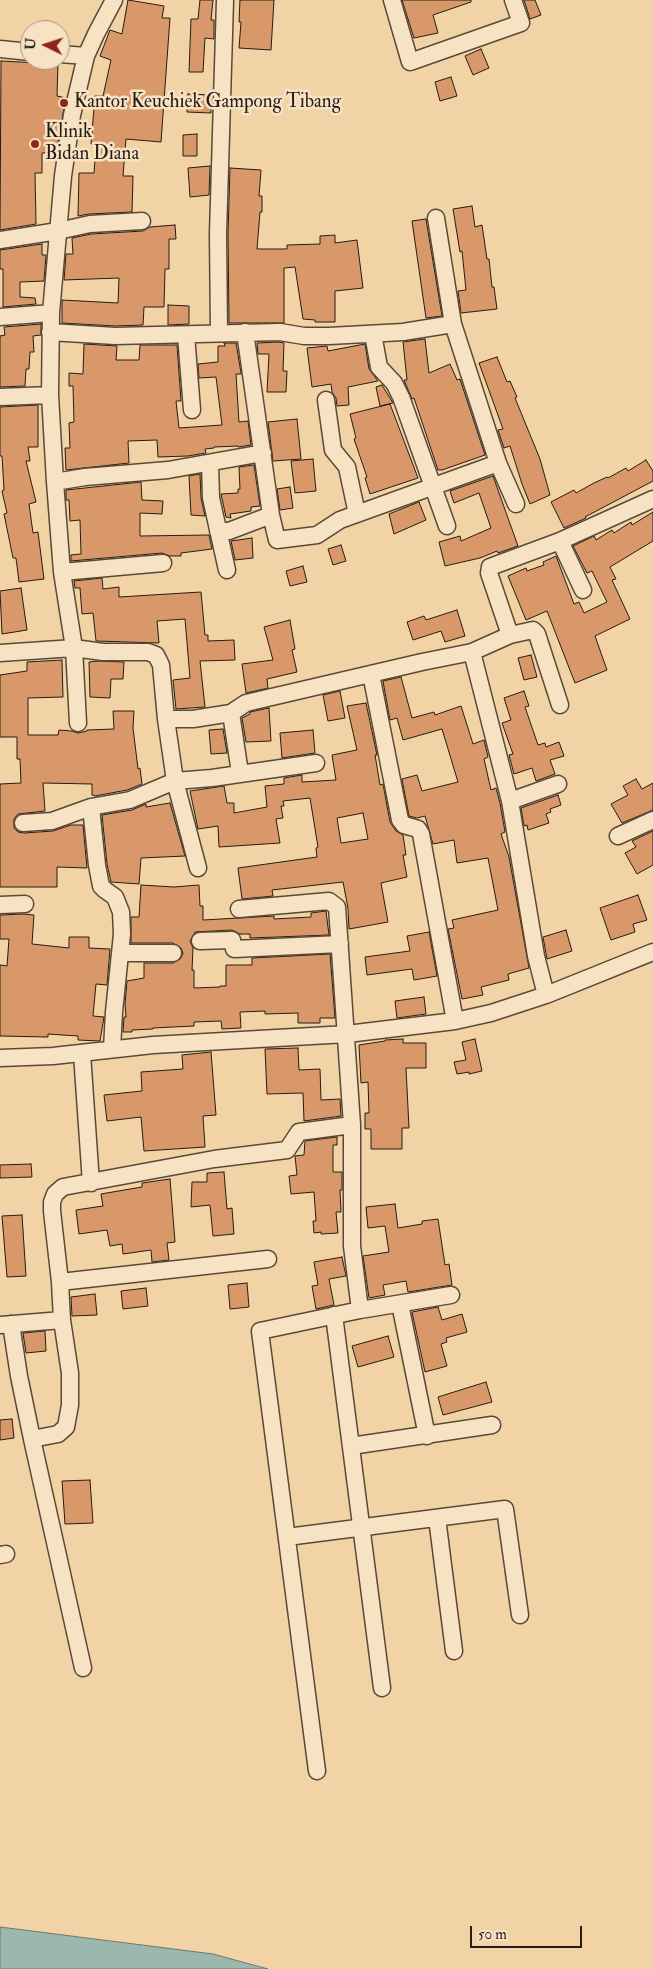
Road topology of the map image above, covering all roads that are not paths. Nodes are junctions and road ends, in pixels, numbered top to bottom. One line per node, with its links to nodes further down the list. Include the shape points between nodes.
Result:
1 (114, 0): 8 (street)
2 (225, 0): 18 (street, via 218,234)
3 (392, 0): 4 (street, via 410,62 521,23)
4 (513, 0)
5 (0, 49): 6 (street)
6 (20, 51)
7 (70, 55): 8 (street)
8 (86, 56): 11 (street, via 70,124)
9 (436, 218): 15 (street)
10 (142, 222): 11 (street, via 90,224)
11 (58, 232): 12 (street); 13 (street)
12 (0, 240)
13 (51, 313): 14 (street); 16 (street)
14 (0, 317)
15 (453, 324): 19 (street); 27 (street)
16 (50, 332): 20 (street, via 115,336); 21 (street)
17 (245, 332): 18 (street); 19 (street, via 304,336); 25 (street)
18 (219, 333): 20 (street)
19 (373, 334): 29 (street, via 379,367 394,383)
20 (186, 335): 24 (street)
21 (50, 395): 22 (street); 28 (street)
22 (0, 397)
23 (326, 400): 32 (street, via 333,450 347,467)
24 (192, 410)
25 (263, 453): 26 (street); 33 (street)
26 (210, 463): 28 (street); 35 (street)
27 (498, 463): 29 (street); 31 (street)
28 (55, 482): 39 (street)
29 (432, 486): 32 (street); 34 (street)
30 (653, 500): 36 (street)
31 (516, 504)
32 (357, 514): 33 (street, via 340,520 317,535 277,540)
33 (271, 515): 35 (street, via 230,531)
34 (447, 526)
35 (218, 531): 38 (street)
36 (560, 541): 40 (street); 41 (street, via 488,570)
37 (163, 563): 39 (street)
38 (227, 570)
39 (62, 572): 42 (street)
40 (583, 590)
41 (510, 635): 43 (street); 46 (street, via 535,631)
42 (74, 648): 44 (street); 48 (street, via 156,654 161,665); 49 (street)
43 (472, 652): 45 (street); 54 (street)
44 (0, 653)
45 (371, 674): 47 (street, via 246,704); 69 (street, via 400,820 421,834)
46 (560, 705)
47 (230, 713): 48 (street, via 193,719); 51 (street)
48 (166, 719): 52 (street)
49 (78, 723)
50 (316, 763): 51 (street)
51 (240, 773): 52 (street)
52 (175, 782): 55 (street, via 130,800); 59 (street)
53 (558, 784): 54 (street)
54 (510, 801): 68 (street, via 536,956)
55 (91, 807): 57 (street, via 52,821); 67 (street, via 101,886 115,897 121,912)
56 (653, 820): 58 (street)
57 (23, 822)
58 (618, 836)
59 (198, 868)
60 (25, 904): 61 (street)
61 (0, 905)
62 (239, 909): 64 (street, via 329,900 337,907)
63 (200, 941): 64 (street, via 232,940 234,948)
64 (340, 944): 70 (street)
65 (653, 952): 68 (street)
66 (174, 953): 67 (street)
67 (121, 954): 71 (street)
68 (546, 995): 69 (street)
69 (455, 1021): 70 (street)
70 (347, 1034): 71 (street); 74 (street)
71 (112, 1049): 72 (street)
72 (82, 1054): 73 (street); 75 (street)
73 (0, 1058)
74 (352, 1125): 75 (street, via 299,1132 287,1150 214,1159); 80 (street, via 352,1246)
75 (91, 1183): 77 (street, via 63,1187 52,1202)
76 (268, 1259): 77 (street)
77 (60, 1282): 82 (street)
78 (451, 1295): 79 (street)
79 (400, 1304): 80 (street); 85 (street)
80 (360, 1310): 81 (street)
81 (334, 1315): 87 (street); 90 (street, via 260,1330)
82 (62, 1320): 83 (street); 86 (street, via 70,1373 66,1427 58,1434)
83 (5, 1325): 86 (street)
84 (492, 1425): 85 (street)
85 (427, 1436): 87 (street)
86 (32, 1439): 93 (street)
87 (351, 1446): 89 (street)
88 (438, 1518): 89 (street); 91 (street, via 505,1509); 92 (street)
89 (362, 1528): 90 (street); 94 (street)
90 (287, 1538): 95 (street)
91 (520, 1615)
92 (454, 1651)
93 (83, 1668)
94 (382, 1688)
95 (317, 1771)

